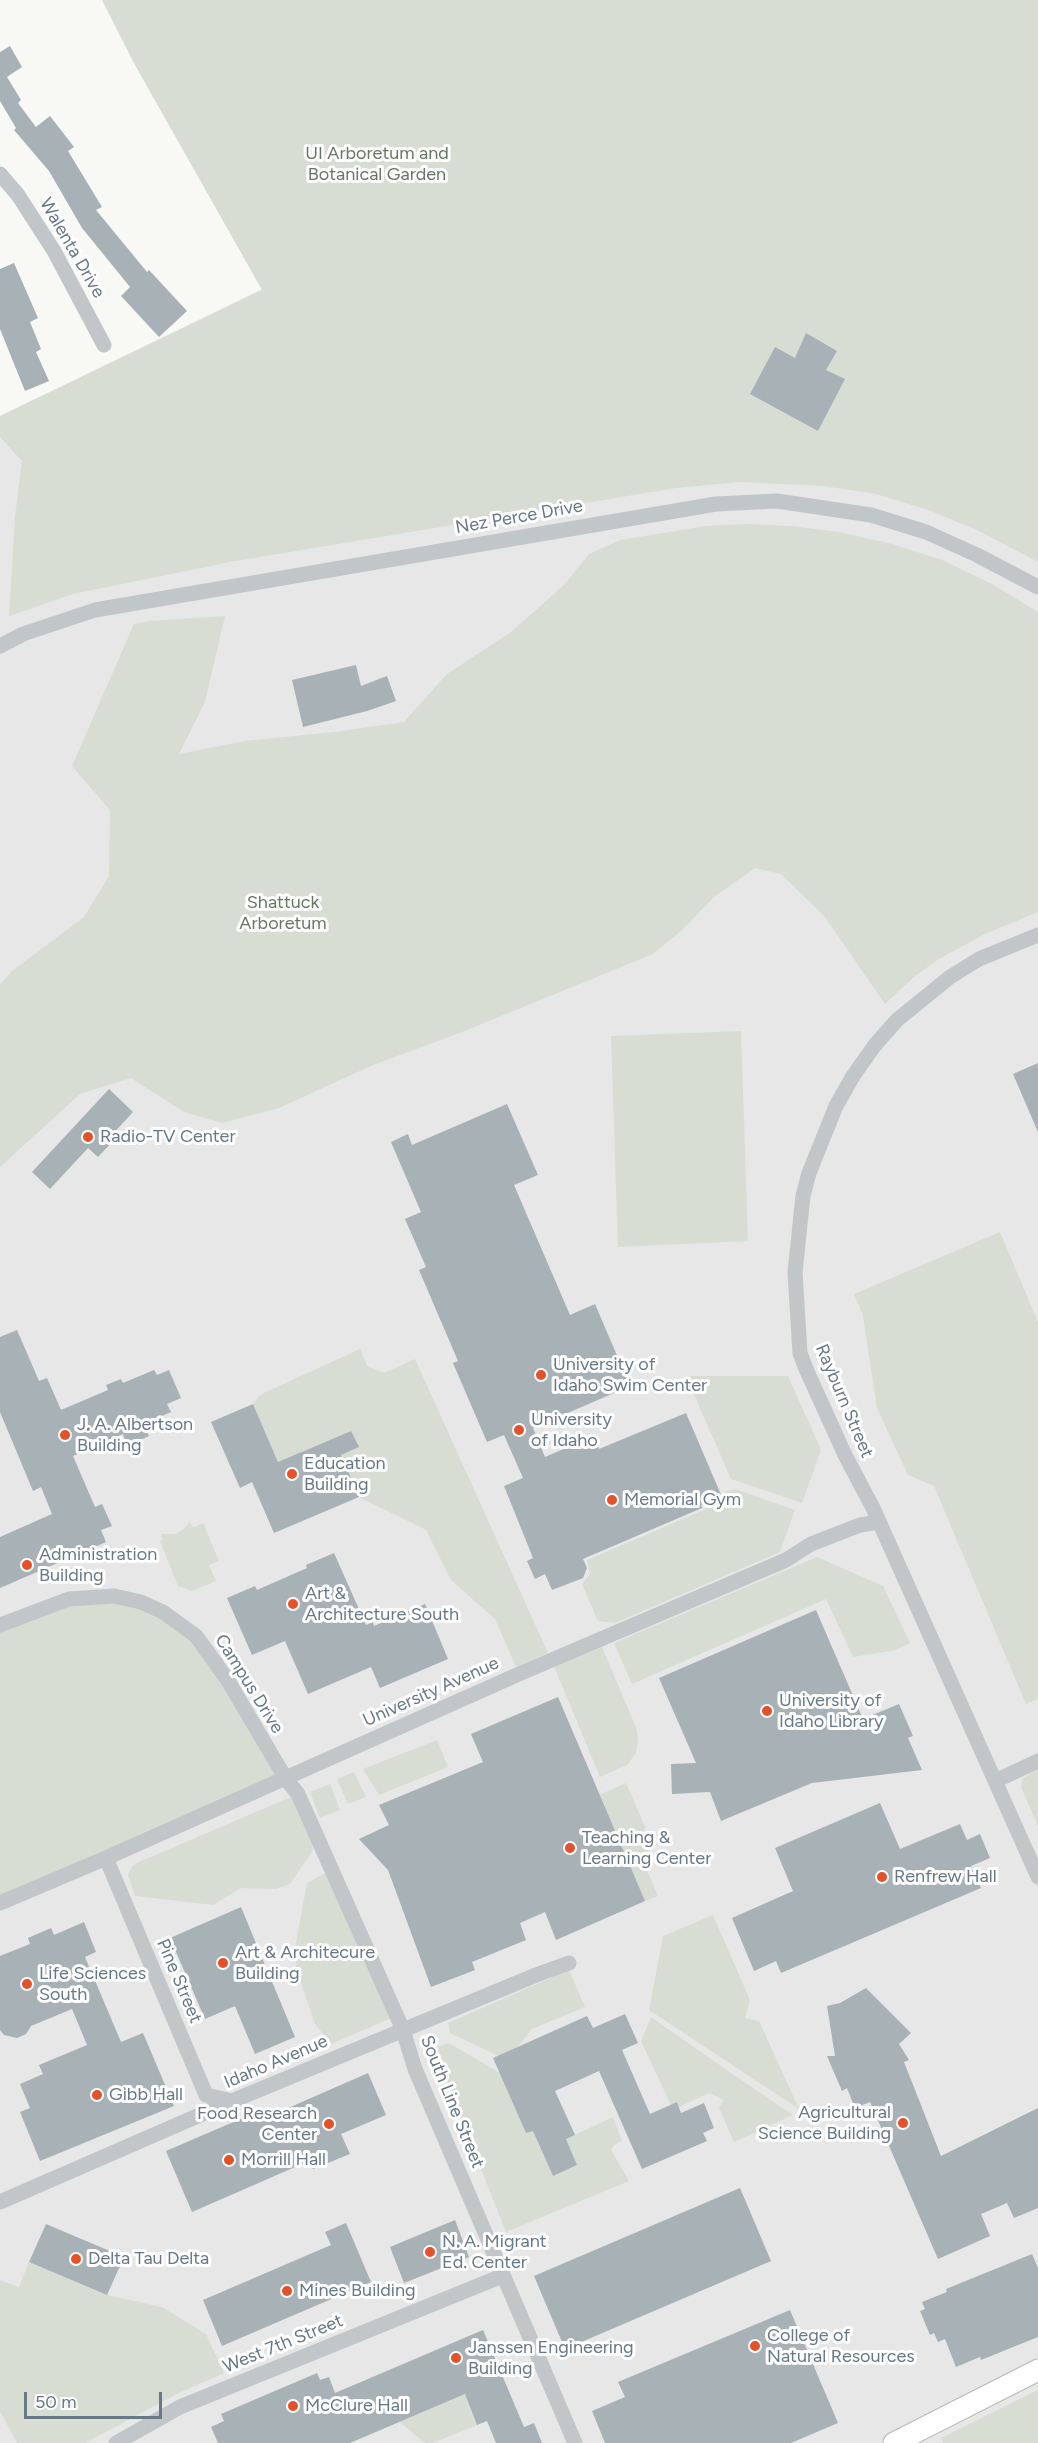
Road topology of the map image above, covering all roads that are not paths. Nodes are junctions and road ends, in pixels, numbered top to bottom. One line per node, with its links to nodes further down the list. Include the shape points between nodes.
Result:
1 (0, 174): 2 (street, Walenta Drive, via 54,251)
2 (104, 345)
3 (1038, 588): 4 (street, Nez Perce Drive, via 926,532 871,515 777,501 716,504 95,610 23,633)
4 (0, 646)
5 (1038, 935): 6 (street, Rayburn Street, via 980,959 950,977 897,1020 853,1076 809,1173 795,1272 800,1353)
6 (879, 1522): 9 (street, University Avenue, via 811,1544 786,1560); 10 (street, Rayburn Street)
7 (0, 1625): 9 (street, Campus Drive, via 69,1599 114,1596 163,1612 202,1644)
8 (1038, 1761): 10 (street)
9 (286, 1779): 11 (street, University Avenue); 15 (street, South Line Street, via 298,1794)
10 (995, 1781): 12 (street, Rayburn Street)
11 (106, 1858): 13 (street, University Avenue); 16 (street, Pine Street, via 206,2095)
12 (1038, 1877)
13 (0, 1903)
14 (570, 1963): 15 (street, Idaho Avenue)
15 (403, 2031): 16 (street, Idaho Avenue); 18 (street, South Line Street, via 415,2069)
16 (232, 2101): 17 (street, Idaho Avenue)
17 (0, 2202)
18 (502, 2276): 20 (street, West 7th Street, via 180,2407); 21 (street, South Line Street)
19 (1038, 2370): 22 (street)
20 (116, 2443)
21 (575, 2443)
22 (894, 2443)

